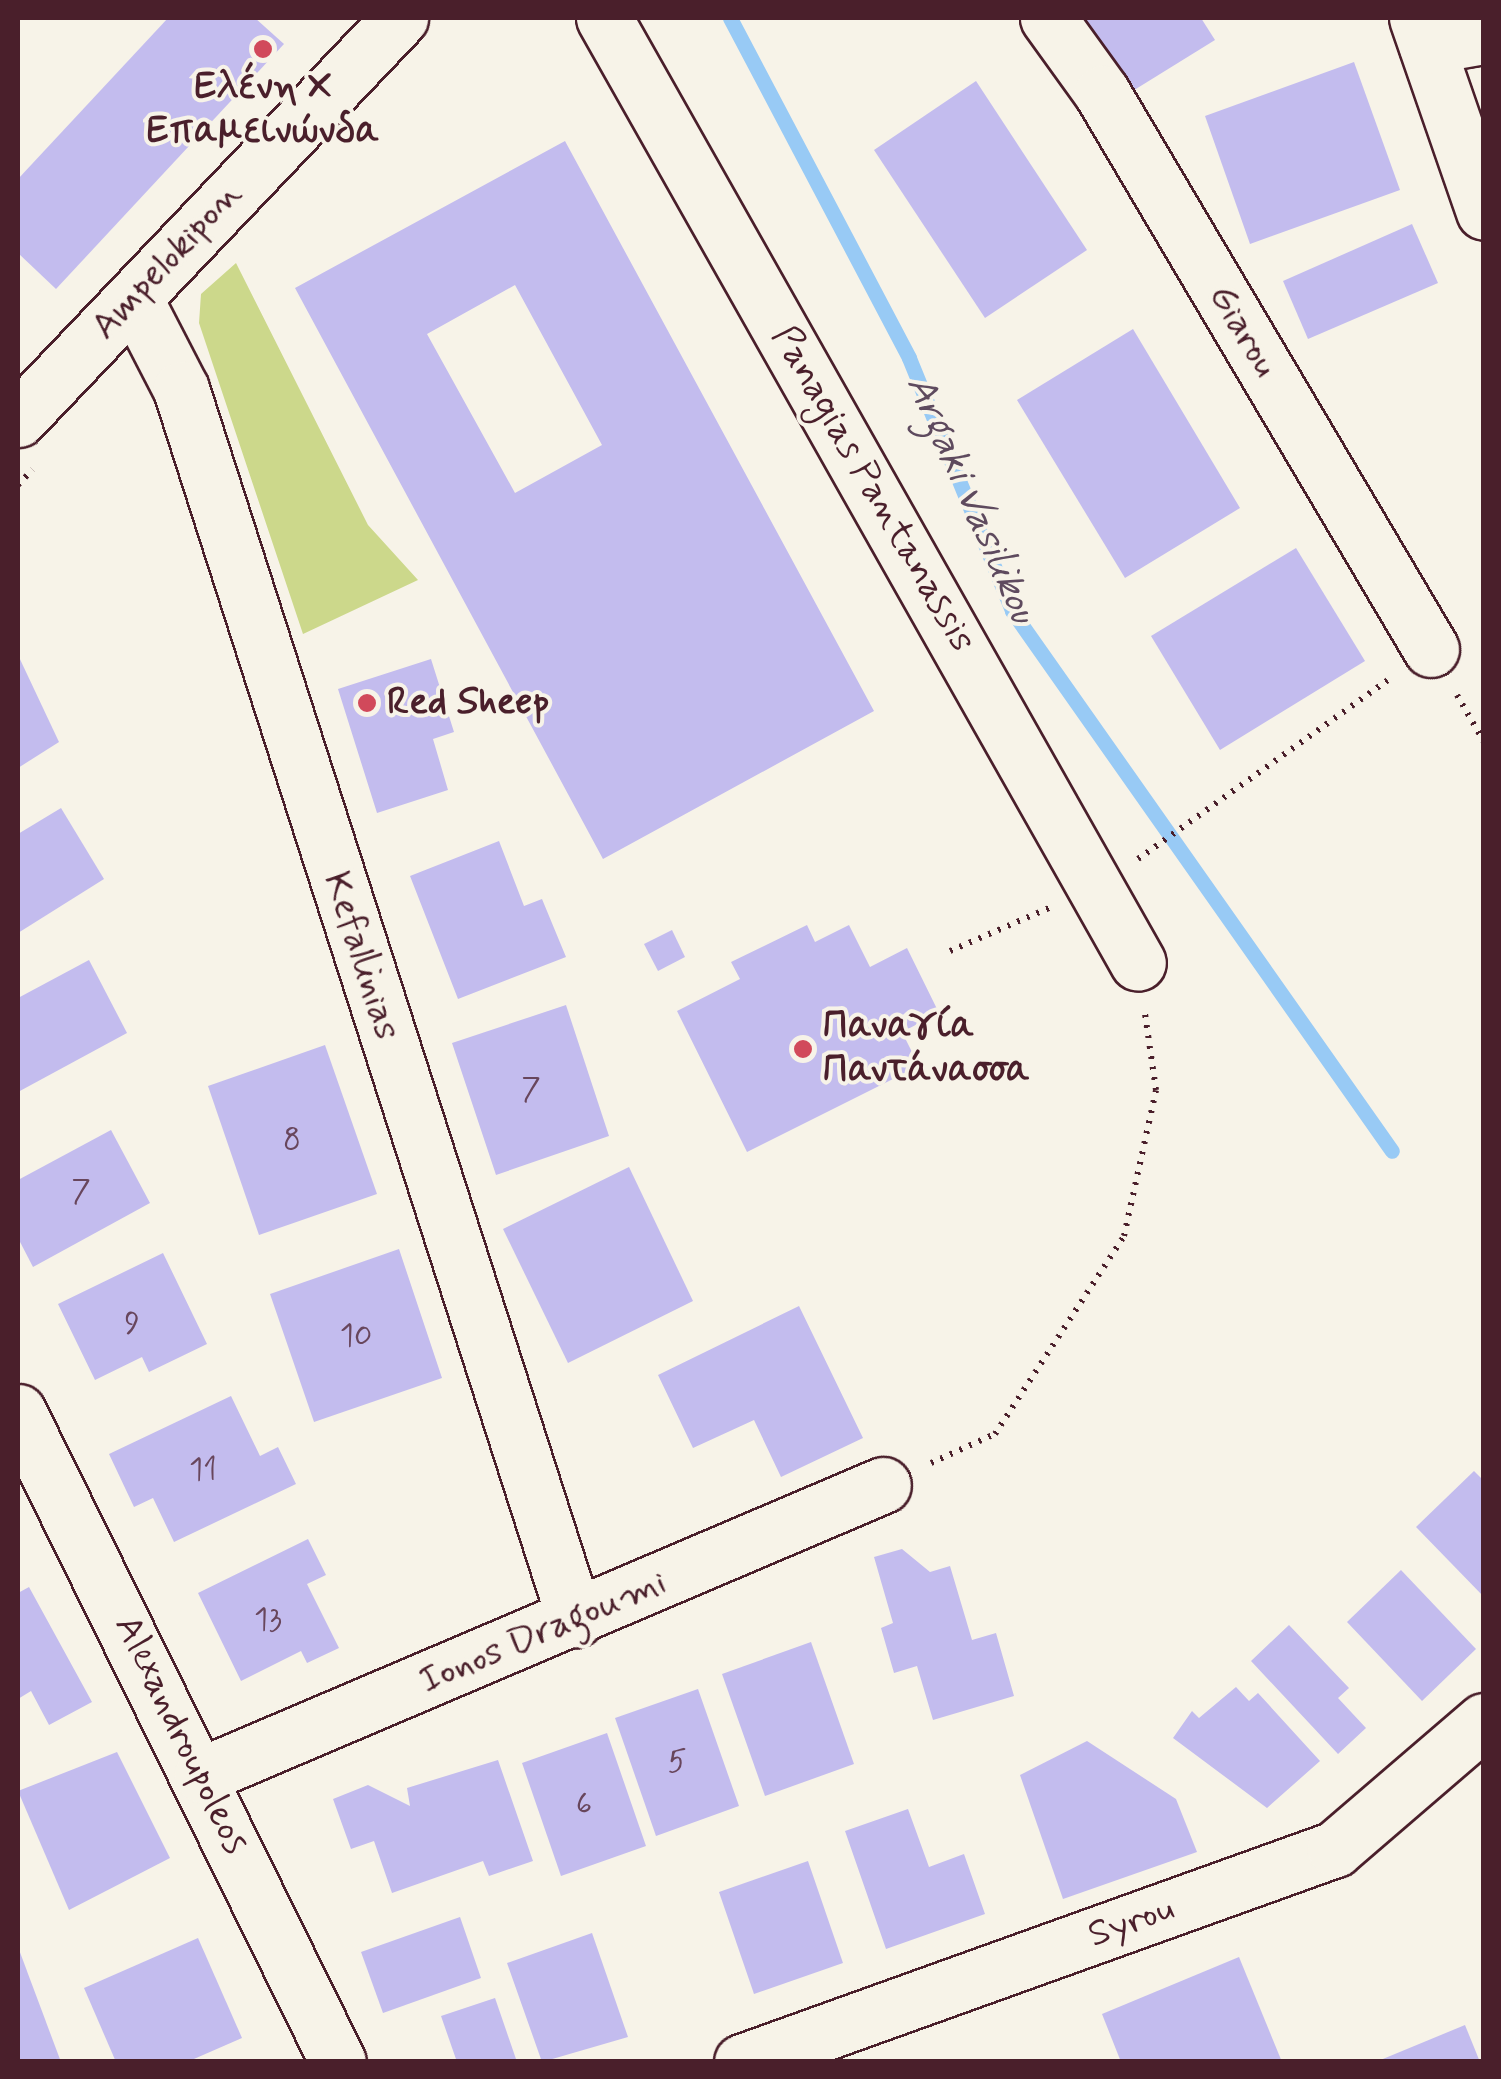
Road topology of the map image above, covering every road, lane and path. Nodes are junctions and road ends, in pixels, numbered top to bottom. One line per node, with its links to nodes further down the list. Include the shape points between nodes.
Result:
1 (400, 18): 7 (street, Ampelokipon)
2 (604, 18): 10 (street, Panagias Pantanassis)
3 (1048, 18): 9 (street, Giarou, via 1102,92)
4 (1422, 32): 5 (street); 6 (street)
5 (1484, 36)
6 (1484, 212)
7 (134, 298): 8 (street, Ampelokipon); 15 (street, Kefallinias, via 180,389)
8 (27, 388)
9 (1431, 649): 10 (path)
10 (1099, 886): 11 (path); 12 (street, Panagias Pantanassis)
11 (950, 951)
12 (1138, 964): 14 (path, via 1156,1090 1124,1236 995,1434)
13 (18, 1412): 17 (street, Alexandroupoleos)
14 (883, 1485): 15 (street, Ionos Dragoumi)
15 (575, 1619): 17 (street, Ionos Dragoumi)
16 (1484, 1721): 19 (street, Syrou, via 1335,1849)
17 (202, 1775): 18 (street, Alexandroupoleos)
18 (338, 2062)
19 (742, 2062)

